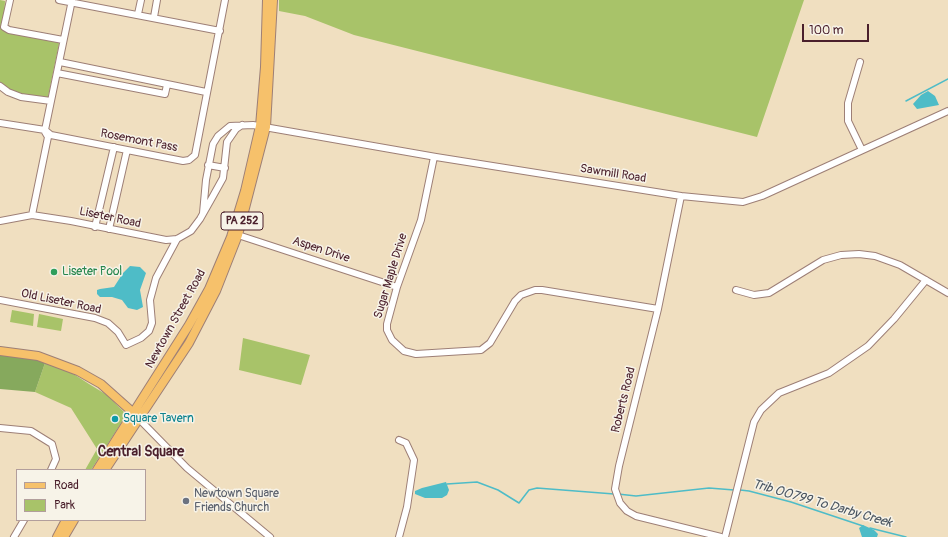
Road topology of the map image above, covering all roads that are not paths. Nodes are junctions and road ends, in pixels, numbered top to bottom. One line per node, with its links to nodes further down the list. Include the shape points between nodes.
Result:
1 (10, 0): 12 (street, via 4,28)
2 (59, 0): 8 (street)
3 (141, 0): 9 (street)
4 (158, 0): 10 (street)
5 (226, 0): 11 (street, Rosemont Pass)
6 (267, 0): 25 (main road, Newtown Street Road / PA 252)
7 (273, 0): 25 (main road, Newtown Street Road / PA 252)
8 (72, 1): 9 (street); 12 (street)
9 (138, 14): 10 (street)
10 (154, 17): 11 (street)
11 (220, 31): 20 (street, Rosemont Pass)
12 (63, 40): 13 (street)
13 (60, 62): 15 (street); 16 (street)
14 (860, 62): 29 (street, via 848,102 848,121)
15 (57, 73): 19 (street); 21 (street)
16 (131, 78): 17 (street); 19 (street)
17 (167, 85): 19 (street, via 165,94); 20 (street)
18 (0, 86): 21 (street, via 21,97)
19 (130, 87)
20 (206, 92): 28 (street, Rosemont Pass, via 194,155 189,160)
21 (51, 101): 26 (street)
22 (948, 111): 29 (street, Sawmill Road)
23 (0, 123): 26 (street, Rosemont Pass)
24 (242, 125): 25 (street); 31 (street, via 230,126 218,136 213,144); 32 (street, via 236,128 227,142)
25 (263, 127): 30 (street, Sawmill Road); 39 (main road, Newtown Street Road / PA 252); 47 (main road, Newtown Street Road / PA 252, via 231,237)
26 (44, 130): 27 (street, Rosemont Pass, via 52,135); 35 (street, via 48,137)
27 (114, 147): 28 (street, Rosemont Pass); 37 (street)
28 (127, 150): 38 (street)
29 (862, 150): 33 (street, Sawmill Road, via 749,201)
30 (434, 157): 33 (street, Sawmill Road); 42 (street, Sugar Maple Drive, via 421,220)
31 (208, 165): 32 (street); 34 (street)
32 (225, 168): 34 (street, via 223,178)
33 (681, 196): 46 (street, Roberts Road)
34 (203, 212): 40 (street, via 190,231)
35 (32, 215): 36 (street, Liseter Road); 37 (street, Liseter Road)
36 (0, 221)
37 (96, 227): 38 (street, Liseter Road)
38 (109, 229): 40 (street, Liseter Road, via 166,240)
39 (238, 235): 42 (street, Aspen Drive); 47 (main road, Newtown Street Road / PA 252, via 216,291)
40 (177, 239): 45 (street, Old Liseter Road, via 156,278 150,300 152,323 149,331 126,345 118,332 108,323 95,318)
41 (926, 280): 43 (street, via 883,258 852,254 818,262 769,293 754,294); 44 (street); 64 (street, via 868,346 829,373 779,394 761,410 754,422)
42 (397, 287): 46 (street, Sugar Maple Drive, via 387,330 399,348 416,354 481,350 490,343 515,301 521,295 535,290)
43 (736, 290)
44 (948, 293)
45 (0, 300)
46 (658, 309): 63 (street, Roberts Road, via 615,489 620,503 636,516)
47 (194, 325): 49 (main road, Newtown Street Road / PA 252)
48 (0, 351): 49 (main road, via 38,356 78,371 101,384)
49 (136, 416): 53 (main road, Newtown Street Road / PA 252); 54 (main road, Newtown Street Road / PA 252); 58 (street, via 187,468)
50 (0, 428): 52 (street, via 31,431 52,444 56,460)
51 (399, 440): 62 (street, via 406,443 414,460 407,507)
52 (52, 469)
53 (97, 469)
54 (106, 469)
55 (23, 521): 59 (street)
56 (65, 521): 60 (main road)
57 (73, 521): 61 (main road)
58 (267, 536)
59 (14, 537)
60 (56, 537)
61 (64, 537)
62 (398, 537)
63 (721, 537)
64 (725, 537)

